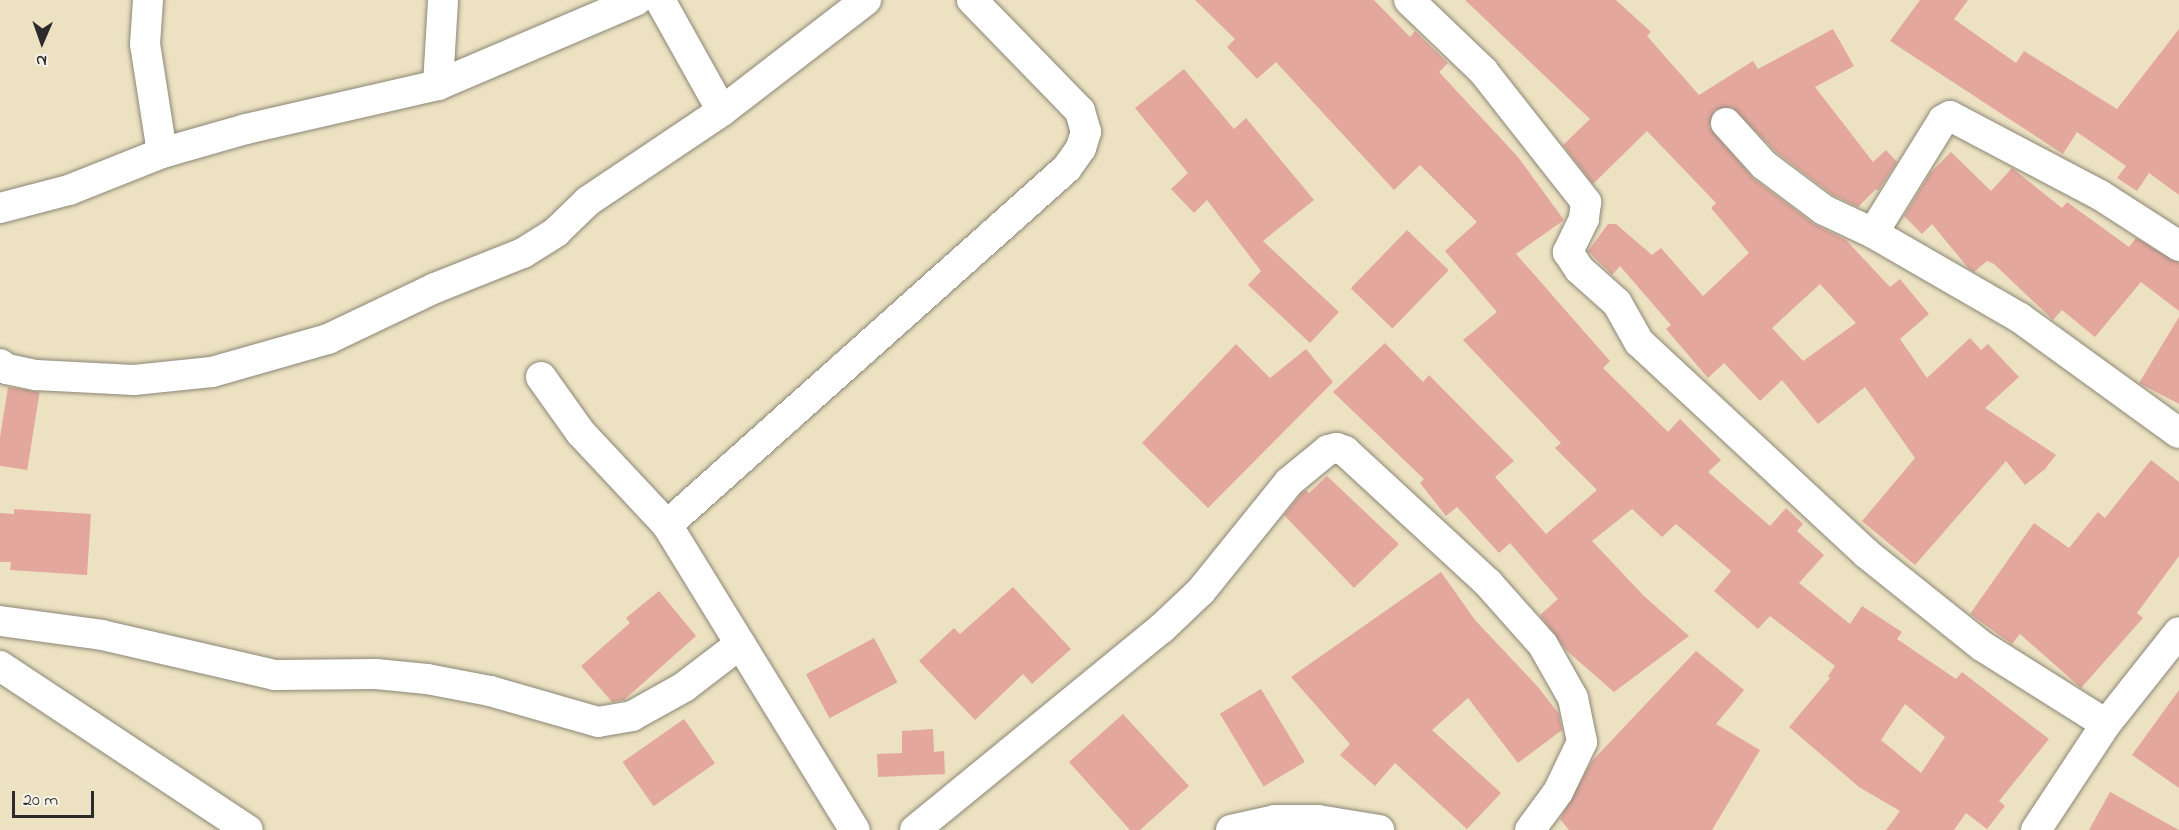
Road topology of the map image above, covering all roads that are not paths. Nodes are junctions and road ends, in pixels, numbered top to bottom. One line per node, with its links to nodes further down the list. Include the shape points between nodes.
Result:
1 (148, 0): 11 (street, via 145,44)
2 (443, 0): 8 (street)
3 (637, 0): 8 (street)
4 (660, 0): 9 (street)
5 (866, 0): 9 (street)
6 (972, 0): 18 (street, via 1080,111 1086,132 1081,148 1067,168)
7 (1409, 0): 23 (street, via 1483,71 1586,202 1584,219 1568,252 1579,269 1617,303 1639,342 1867,554 1982,646)
8 (438, 85): 11 (street, via 292,117)
9 (722, 111): 15 (street, via 588,201 556,232 524,253 435,288 328,339 212,372 163,378 36,375)
10 (1726, 123): 13 (street, via 1764,165 1824,210)
11 (162, 153): 12 (street, via 78,187)
12 (0, 208)
13 (1873, 233): 14 (street, via 1950,116 2100,195); 17 (street, via 2020,318)
14 (2179, 246)
15 (0, 364)
16 (541, 377): 18 (street, via 581,433)
17 (2179, 433)
18 (667, 525): 21 (street)
19 (0, 621): 21 (street, via 102,635 275,675 376,674 427,679 490,691 598,722 632,716 684,687)
20 (2179, 632): 23 (street)
21 (740, 644): 25 (street)
22 (0, 666): 24 (street)
23 (2106, 723): 30 (street)
24 (249, 830)
25 (855, 830)
26 (915, 830): 29 (street, via 1161,628 1201,591 1289,482 1328,450 1337,448 1345,451 1488,583 1543,645 1573,698 1582,742 1558,792)
27 (1231, 830): 28 (street, via 1275,820 1318,820)
28 (1379, 830)
29 (1530, 830)
30 (2036, 830)

